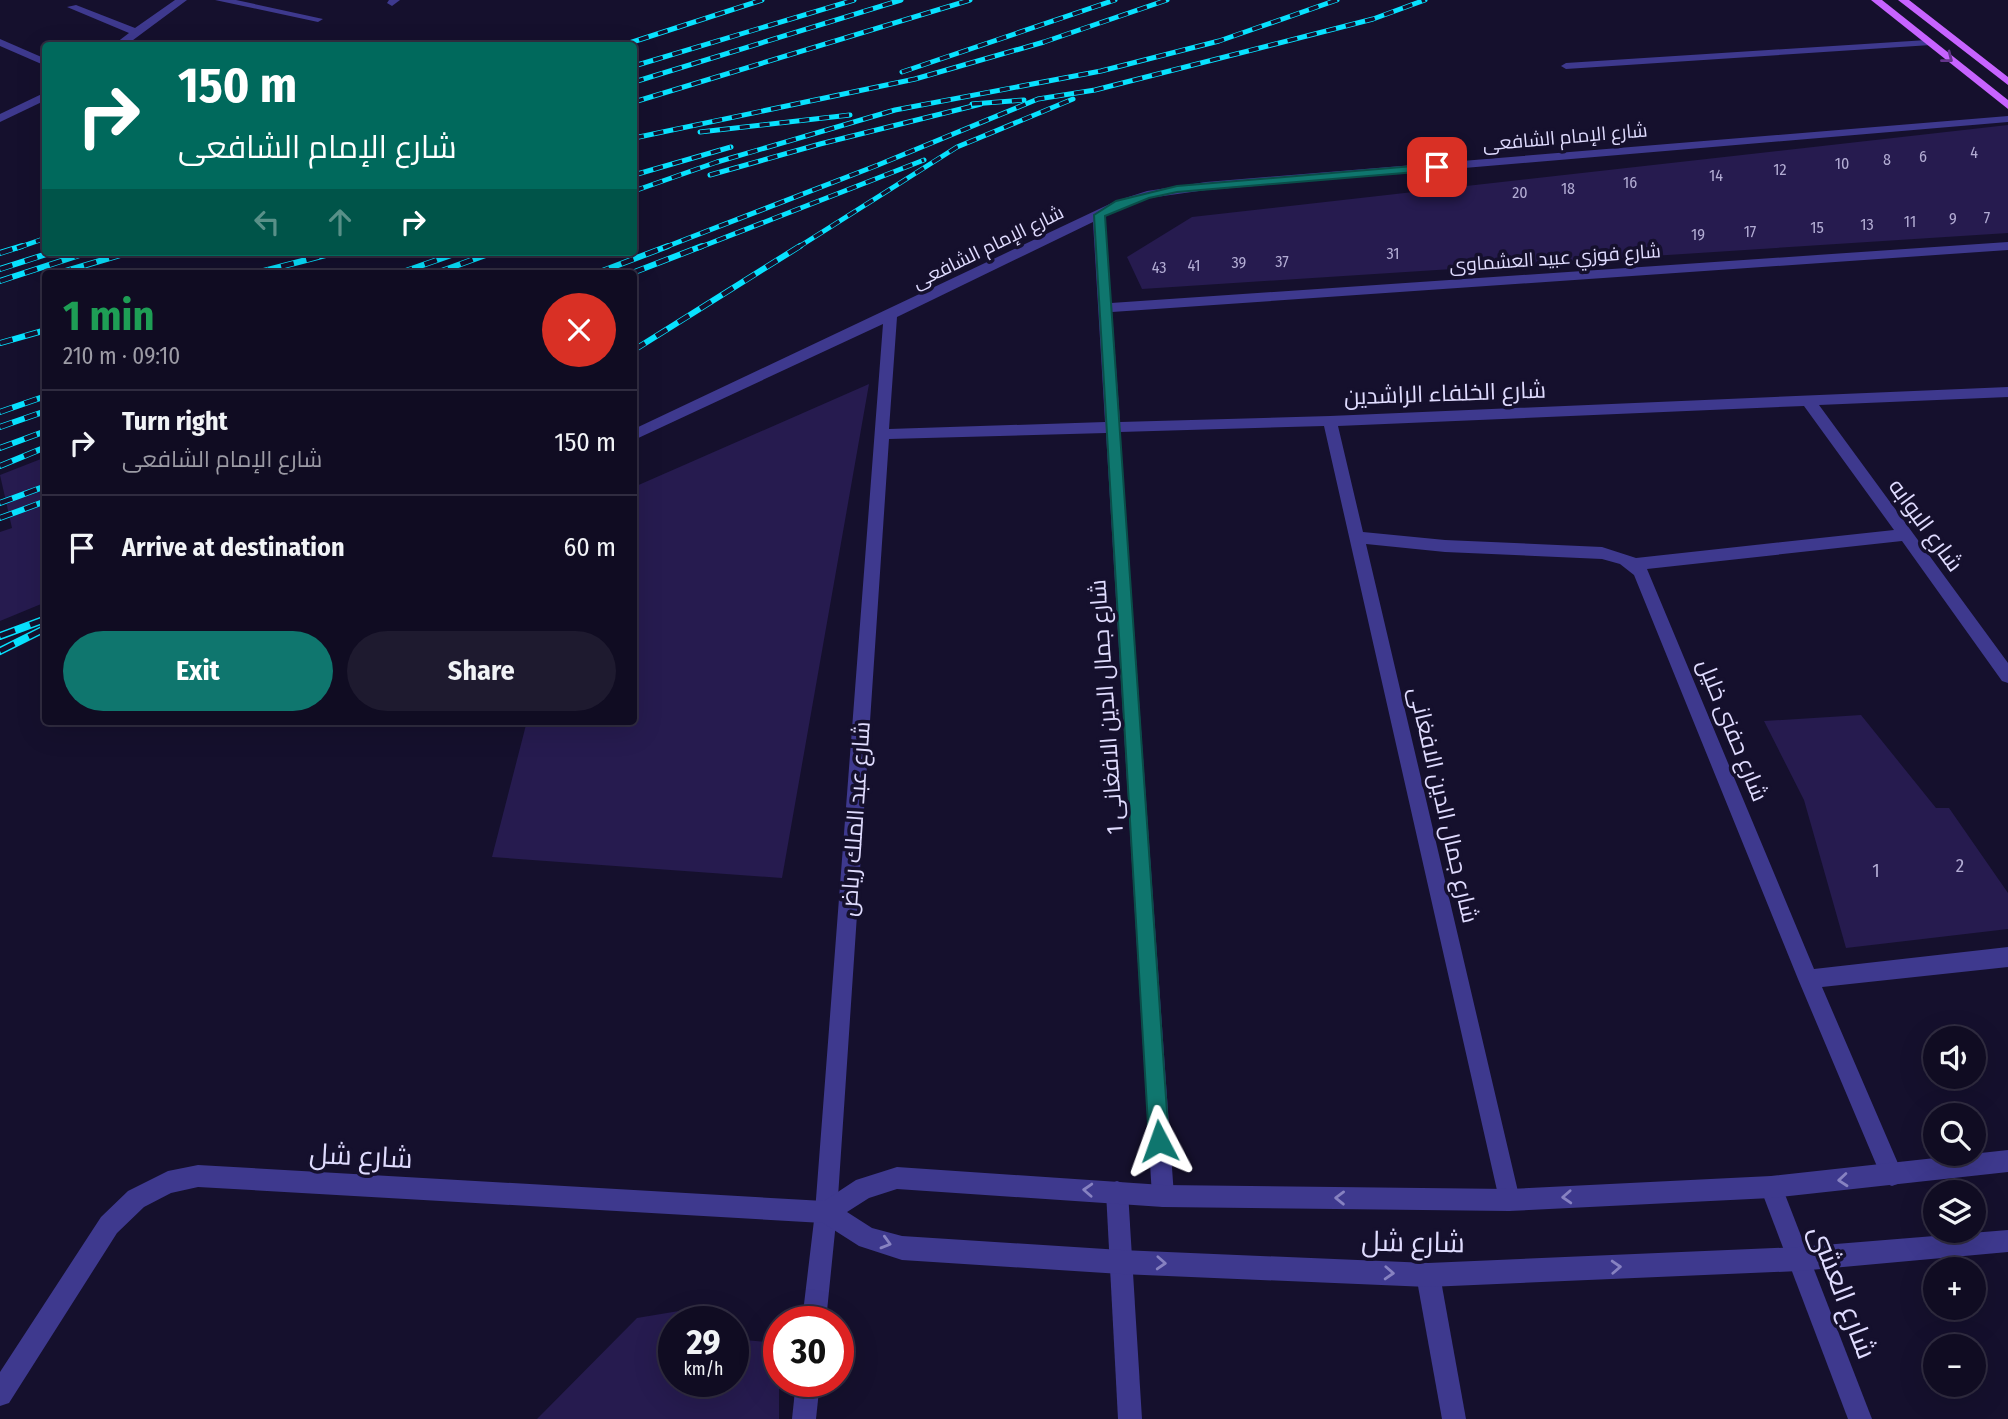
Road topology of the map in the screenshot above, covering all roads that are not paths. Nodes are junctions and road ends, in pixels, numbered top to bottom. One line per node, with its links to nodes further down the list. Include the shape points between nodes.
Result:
1 (182, 0): 7 (street)
2 (220, 0): 6 (street)
3 (1876, 0): 10 (main road)
4 (1903, 0): 13 (main road)
5 (72, 7): 7 (street)
6 (318, 19)
7 (136, 32): 9 (street)
8 (0, 42): 11 (street)
9 (122, 42)
10 (1927, 43): 12 (street); 15 (main road, one-way to 15)
11 (42, 61)
12 (1566, 66)
13 (2008, 82)
14 (42, 97): 16 (street)
15 (2008, 106)
16 (0, 119)
17 (2008, 119): 18 (street, شارع الإمام الشافعى, via 1196,187 1147,195)
18 (1099, 215): 20 (street, شارع جمال الدين الافغانى 1); 21 (street, شارع الإمام الشافعى)
19 (2008, 246): 20 (street, شارع فوزي عبيد العشماوى)
20 (1105, 308): 25 (street, شارع جمال الدين الافغانى 1)
21 (890, 315): 26 (street, شارع الإمام الشافعى); 27 (street, شارع عبد الملك رياض)
22 (2006, 394): 23 (street, شارع الخلفاء الراشدين)
23 (1808, 400): 24 (street, شارع الخلفاء الراشدين); 28 (street, شارع البوابه)
24 (1330, 421): 25 (street, شارع الخلفاء الراشدين); 29 (street, شارع جمال الدين الافغانى)
25 (1113, 428): 27 (street, شارع الخلفاء الراشدين); 38 (street, شارع جمال الدين الافغانى 1)
26 (637, 434)
27 (883, 434): 40 (street, شارع عبد الملك رياض)
28 (1904, 535): 30 (street); 31 (street, شارع البوابه)
29 (1357, 537): 30 (street, via 1602,553); 39 (street, شارع جمال الدين الافغانى)
30 (1635, 564): 33 (street, شارع حفنى خليل, via 1644,576)
31 (2008, 676)
32 (2008, 957): 33 (street)
33 (1808, 979): 35 (street, شارع حفنى خليل)
34 (2008, 1161): 35 (street, شارع شل)
35 (1892, 1175): 36 (street, شارع شل, one-way to 36)
36 (1771, 1186): 39 (street, شارع شل, one-way to 39); 42 (street, شارع العشى)
37 (1117, 1192): 38 (street, شارع شل); 40 (street, شارع شل, one-way to 40, via 897,1178 864,1188); 43 (street)
38 (1163, 1196): 39 (street, شارع شل, one-way to 38)
39 (1509, 1200)
40 (826, 1212): 43 (street, شارع شل, one-way to 43, via 867,1238 902,1248); 45 (street, شارع عبد الملك رياض); 46 (street, شارع شل, via 198,1176 168,1182 136,1199 109,1225)
41 (2008, 1241): 42 (street, شارع شل)
42 (1799, 1259): 44 (street, شارع شل, one-way to 42); 51 (street, شارع العشى)
43 (1121, 1262): 44 (street, شارع شل, one-way to 44); 49 (street)
44 (1428, 1275): 50 (street)
45 (816, 1306)
46 (0, 1394)
47 (806, 1397): 48 (street)
48 (804, 1419)
49 (1130, 1419)
50 (1454, 1419)
51 (1860, 1419)

